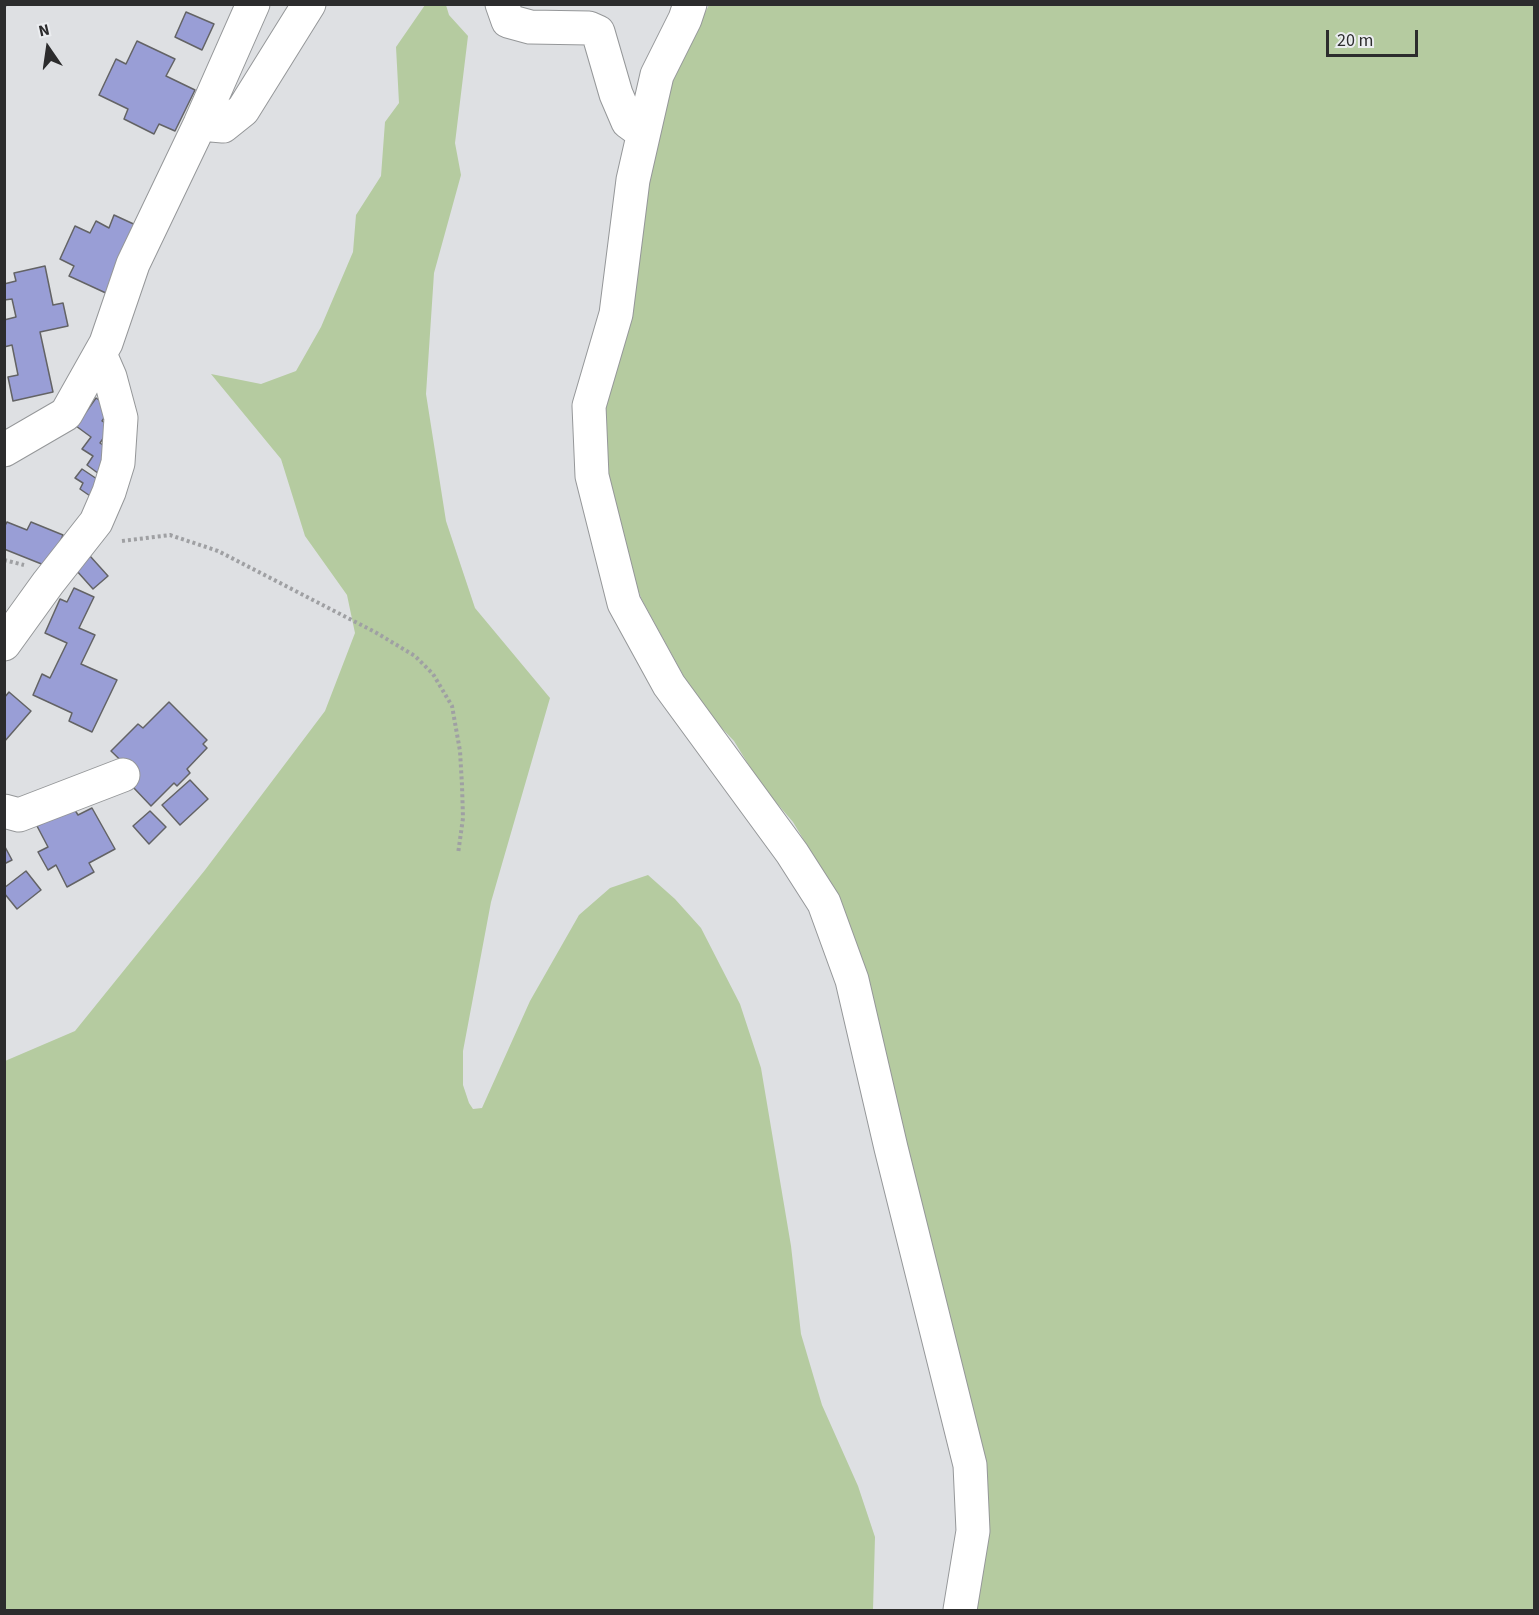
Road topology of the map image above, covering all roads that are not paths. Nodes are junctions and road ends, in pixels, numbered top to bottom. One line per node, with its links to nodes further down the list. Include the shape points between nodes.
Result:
1 (253, 4): 5 (street)
2 (309, 4): 5 (street, via 243,110 223,126)
3 (502, 4): 6 (street, via 508,21 530,27 589,28 598,32 628,122)
4 (690, 4): 6 (street, via 657,75)
5 (200, 124): 7 (street, via 133,264)
6 (643, 133): 12 (street, via 616,314 589,406 592,476 624,603 669,685 824,903 852,980 970,1466 973,1531)
7 (100, 354): 8 (street, via 66,414); 9 (street, via 121,418 118,463 109,492 96,522)
8 (4, 450)
9 (4, 644)
10 (123, 775): 11 (street, via 19,814)
11 (4, 811)
12 (960, 1611)

